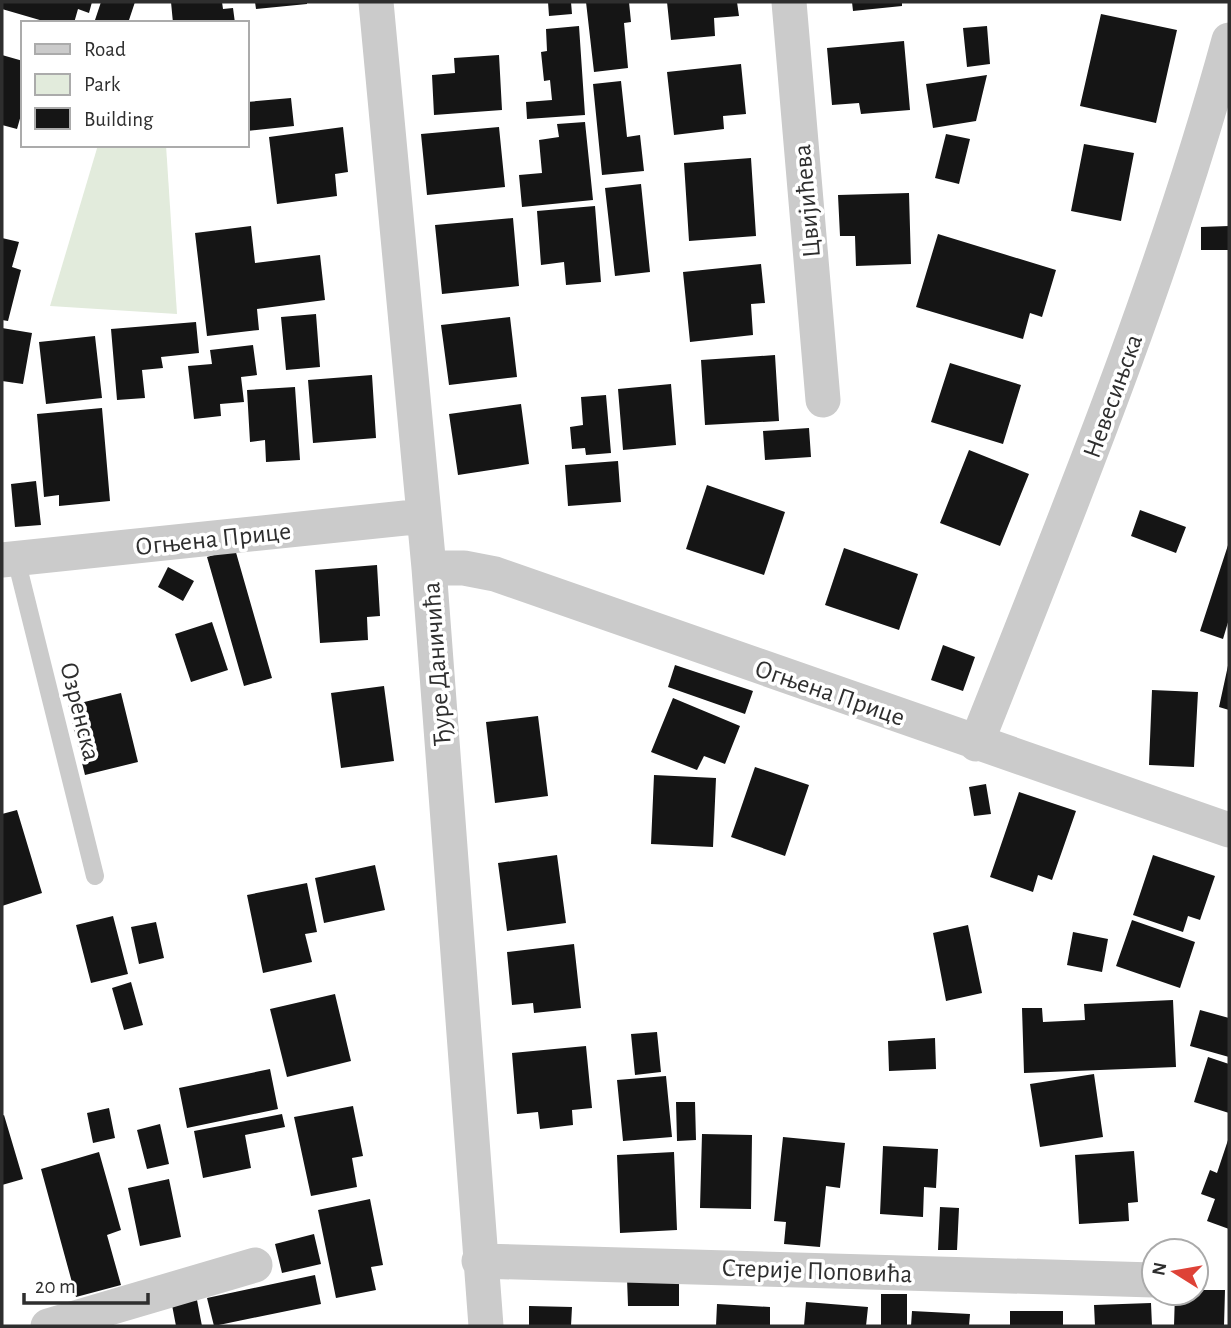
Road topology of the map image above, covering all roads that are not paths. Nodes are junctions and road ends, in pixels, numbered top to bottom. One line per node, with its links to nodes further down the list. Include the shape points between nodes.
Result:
1 (376, 2): 5 (street, Ђуре Даничића)
2 (789, 2): 4 (street, Цвијићева)
3 (1229, 40): 8 (street, Невесињска, via 1199,150 1112,401)
4 (822, 400)
5 (424, 516): 6 (street, Огњена Прице); 7 (street, Ђуре Даничића)
6 (9, 559): 10 (lane, Озренска)
7 (429, 568): 8 (street, Огњена Прице, via 495,574); 11 (street, Ђуре Даничића)
8 (976, 744): 9 (street, Огњена Прице)
9 (1229, 830)
10 (96, 876)
11 (479, 1261): 13 (street, Стерије Поповића); 15 (street, Ђуре Даничића)
12 (255, 1265): 14 (street)
13 (1140, 1280)
14 (48, 1326)
15 (486, 1326)

